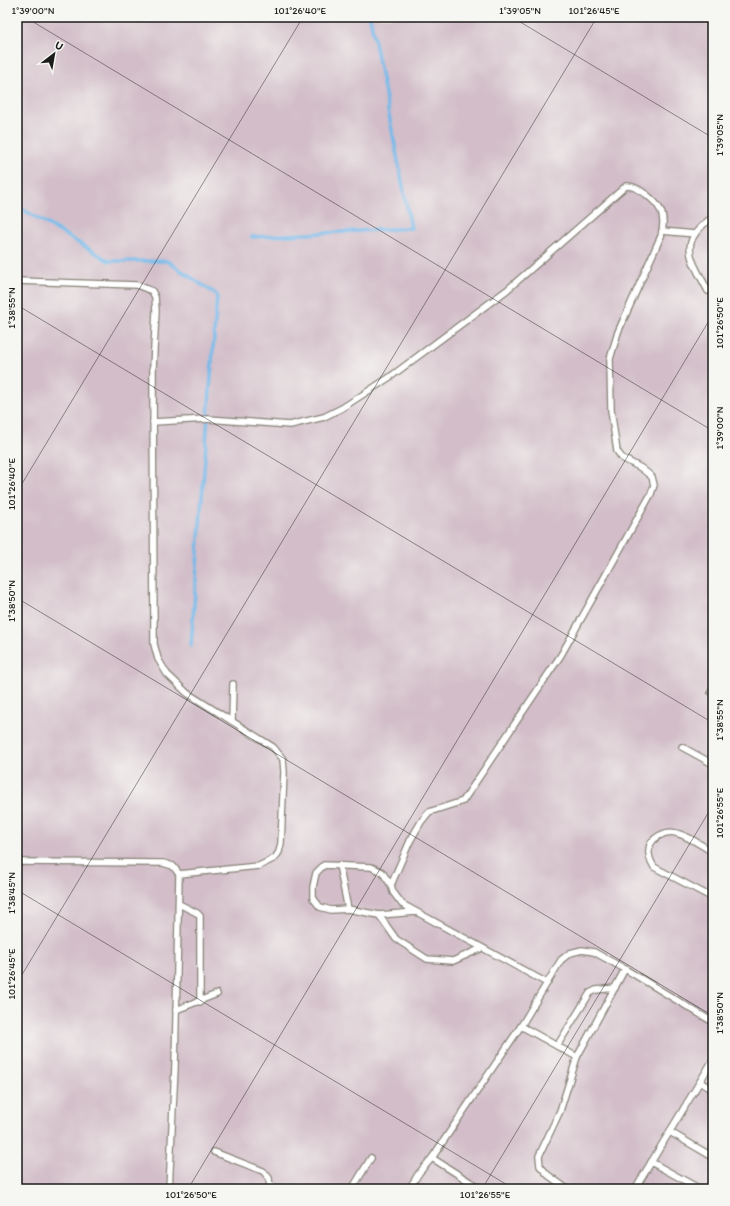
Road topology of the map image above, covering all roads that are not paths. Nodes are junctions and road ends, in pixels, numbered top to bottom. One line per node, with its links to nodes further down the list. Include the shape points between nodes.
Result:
1 (713, 217): 3 (lane, via 701,225)
2 (662, 231): 3 (lane); 6 (lane, via 661,212 654,203 632,185 626,186 507,290 390,377 324,417 290,424 208,419); 15 (lane, via 618,332 610,359 611,410 617,451 622,458 652,477 654,485 651,494 561,655 463,801 429,812 421,822 410,840)
3 (695, 234): 5 (lane, via 689,246 692,259)
4 (17, 281): 6 (lane, via 137,285 152,291 156,311)
5 (708, 291)
6 (154, 422): 8 (lane, via 154,644 158,659 167,674 187,693)
7 (233, 684): 8 (lane)
8 (232, 720): 14 (lane, via 273,747 282,759 284,772 279,852 274,858 259,866)
9 (682, 747): 10 (lane)
10 (713, 764)
11 (713, 852): 16 (lane, via 676,832 655,838 649,848 654,867)
12 (17, 862): 14 (lane, via 163,863 173,866)
13 (339, 865): 15 (lane, via 371,867 382,872); 18 (lane); 18 (lane, via 324,865 316,873 313,898 320,907 331,910)
14 (179, 874): 17 (lane)
15 (391, 884): 19 (lane, via 393,892 402,904)
16 (713, 898)
17 (179, 904): 26 (lane, via 200,916); 27 (lane)
18 (348, 909): 20 (lane)
19 (416, 912): 20 (lane); 21 (lane)
20 (379, 915): 21 (lane, via 396,939 427,959 453,961)
21 (482, 948): 23 (lane)
22 (625, 969): 23 (lane, via 594,952 582,950 570,953 561,960); 24 (lane); 28 (lane)
23 (547, 983): 29 (lane)
24 (615, 988): 30 (lane, via 590,993); 31 (lane)
25 (217, 994): 26 (lane)
26 (200, 1002): 27 (lane)
27 (176, 1010): 43 (lane)
28 (713, 1022)
29 (521, 1026): 30 (lane); 40 (lane)
30 (557, 1046): 31 (lane)
31 (577, 1057): 48 (lane, via 562,1104 539,1156 540,1166)
32 (713, 1060): 33 (lane)
33 (700, 1082): 34 (lane); 35 (lane)
34 (713, 1090)
35 (670, 1132): 38 (lane); 41 (lane)
36 (713, 1148): 38 (lane)
37 (214, 1152): 42 (lane, via 263,1171 269,1178)
38 (711, 1156)
39 (371, 1158): 45 (lane)
40 (432, 1158): 46 (lane); 47 (lane)
41 (651, 1162): 49 (lane); 50 (lane)
42 (270, 1187): 44 (lane)
43 (169, 1189)
44 (278, 1189)
45 (352, 1189)
46 (409, 1189)
47 (481, 1189)
48 (567, 1189)
49 (634, 1189)
50 (700, 1189)

